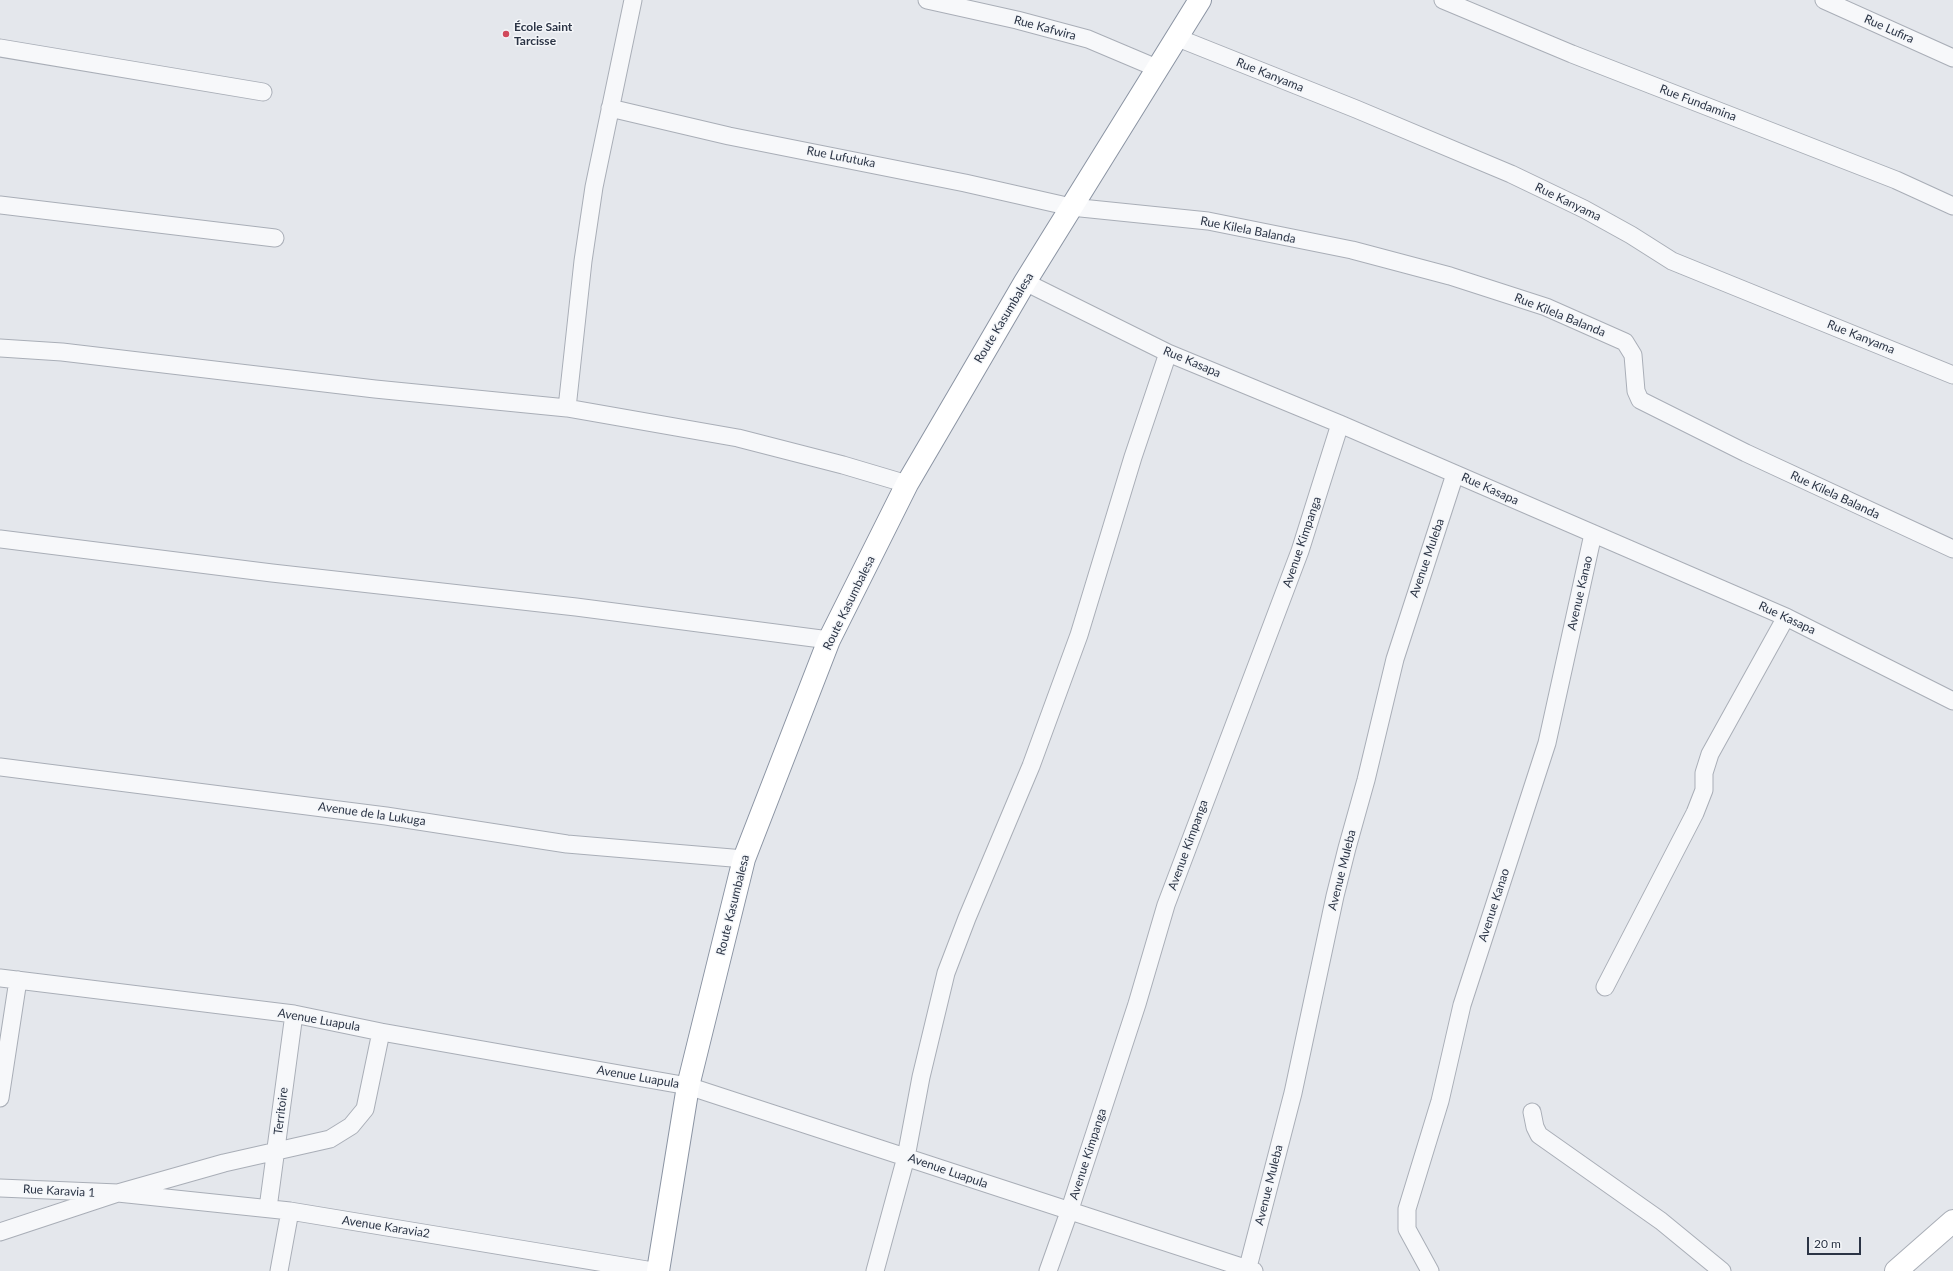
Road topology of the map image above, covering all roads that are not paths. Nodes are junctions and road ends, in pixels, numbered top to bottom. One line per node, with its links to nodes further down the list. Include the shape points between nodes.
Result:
1 (633, 0): 11 (street)
2 (927, 0): 9 (street, Rue Kafwira, via 1088,39)
3 (1200, 0): 6 (main road, Route Kasumbalesa)
4 (1443, 0): 13 (street, Rue Fundamina, via 1572,54 1896,180)
5 (1824, 0): 8 (street, Rue Lufira)
6 (1178, 38): 9 (main road, Route Kasumbalesa); 19 (street, Rue Kanyama, via 1511,174 1584,209 1672,262)
7 (0, 48): 10 (street)
8 (1953, 58)
9 (1159, 69): 14 (main road, Route Kasumbalesa)
10 (263, 92)
11 (610, 108): 14 (street, Rue Lufutuka, via 729,136); 20 (street, via 594,187 583,261)
12 (0, 206): 15 (street)
13 (1953, 206)
14 (1071, 207): 16 (main road, Route Kasumbalesa); 26 (street, Rue Kilela Balanda, via 1208,221 1352,250 1450,276 1546,307 1625,342 1633,355 1636,391 1640,400 1746,453)
15 (275, 238)
16 (1025, 282): 18 (street, Rue Kasapa); 23 (main road, Route Kasumbalesa)
17 (0, 348): 20 (street, via 62,352 375,389)
18 (1168, 353): 21 (street, Rue Kasapa); 41 (street, via 1076,642 1031,766 946,973 921,1077)
19 (1953, 375)
20 (567, 408): 23 (street, via 738,438)
21 (1340, 424): 22 (street, Rue Kasapa); 46 (street, Avenue Kimpanga, via 1300,551 1166,905 1137,1004)
22 (1455, 474): 24 (street, Rue Kasapa); 49 (street, Avenue Muleba, via 1394,659 1337,890 1293,1092)
23 (908, 484): 28 (main road, Route Kasumbalesa)
24 (1593, 534): 27 (street, Rue Kasapa); 55 (street, Avenue Kanao, via 1547,743 1462,1005 1440,1101 1407,1209 1407,1228)
25 (0, 539): 28 (street, via 576,607)
26 (1953, 549)
27 (1786, 617): 29 (street, Rue Kasapa); 34 (street, via 1710,754 1704,773 1704,790 1696,814)
28 (829, 640): 31 (main road, Route Kasumbalesa)
29 (1953, 700)
30 (0, 767): 31 (street, Avenue de la Lukuga, via 386,816 567,844)
31 (744, 859): 37 (main road, Route Kasumbalesa)
32 (0, 978): 33 (street, Avenue Luapula)
33 (18, 980): 35 (street, Avenue Luapula); 38 (street)
34 (1605, 987)
35 (294, 1014): 36 (street, Avenue Luapula); 40 (street, Territoire)
36 (381, 1032): 37 (street, Avenue Luapula); 40 (street, via 365,1109 351,1126 330,1140)
37 (688, 1086): 41 (street, Avenue Luapula); 52 (main road, Route Kasumbalesa)
38 (0, 1098)
39 (1532, 1112): 56 (street, via 1539,1134 1661,1221)
40 (276, 1152): 43 (street, via 224,1163); 44 (street, Territoire)
41 (906, 1157): 46 (street, Avenue Luapula); 53 (street)
42 (0, 1188): 43 (street, Rue Karavia 1)
43 (118, 1193): 44 (street, Avenue Karavia2); 48 (street)
44 (268, 1208): 45 (street, Avenue Karavia2)
45 (290, 1211): 50 (street); 51 (street, Avenue Karavia2)
46 (1069, 1212): 49 (street, Avenue Luapula); 54 (street, Avenue Kimpanga)
47 (1953, 1221): 57 (main road)
48 (0, 1232)
49 (1250, 1270)
50 (279, 1271)
51 (653, 1271)
52 (658, 1271)
53 (875, 1271)
54 (1048, 1271)
55 (1430, 1271)
56 (1722, 1271)
57 (1896, 1271)

